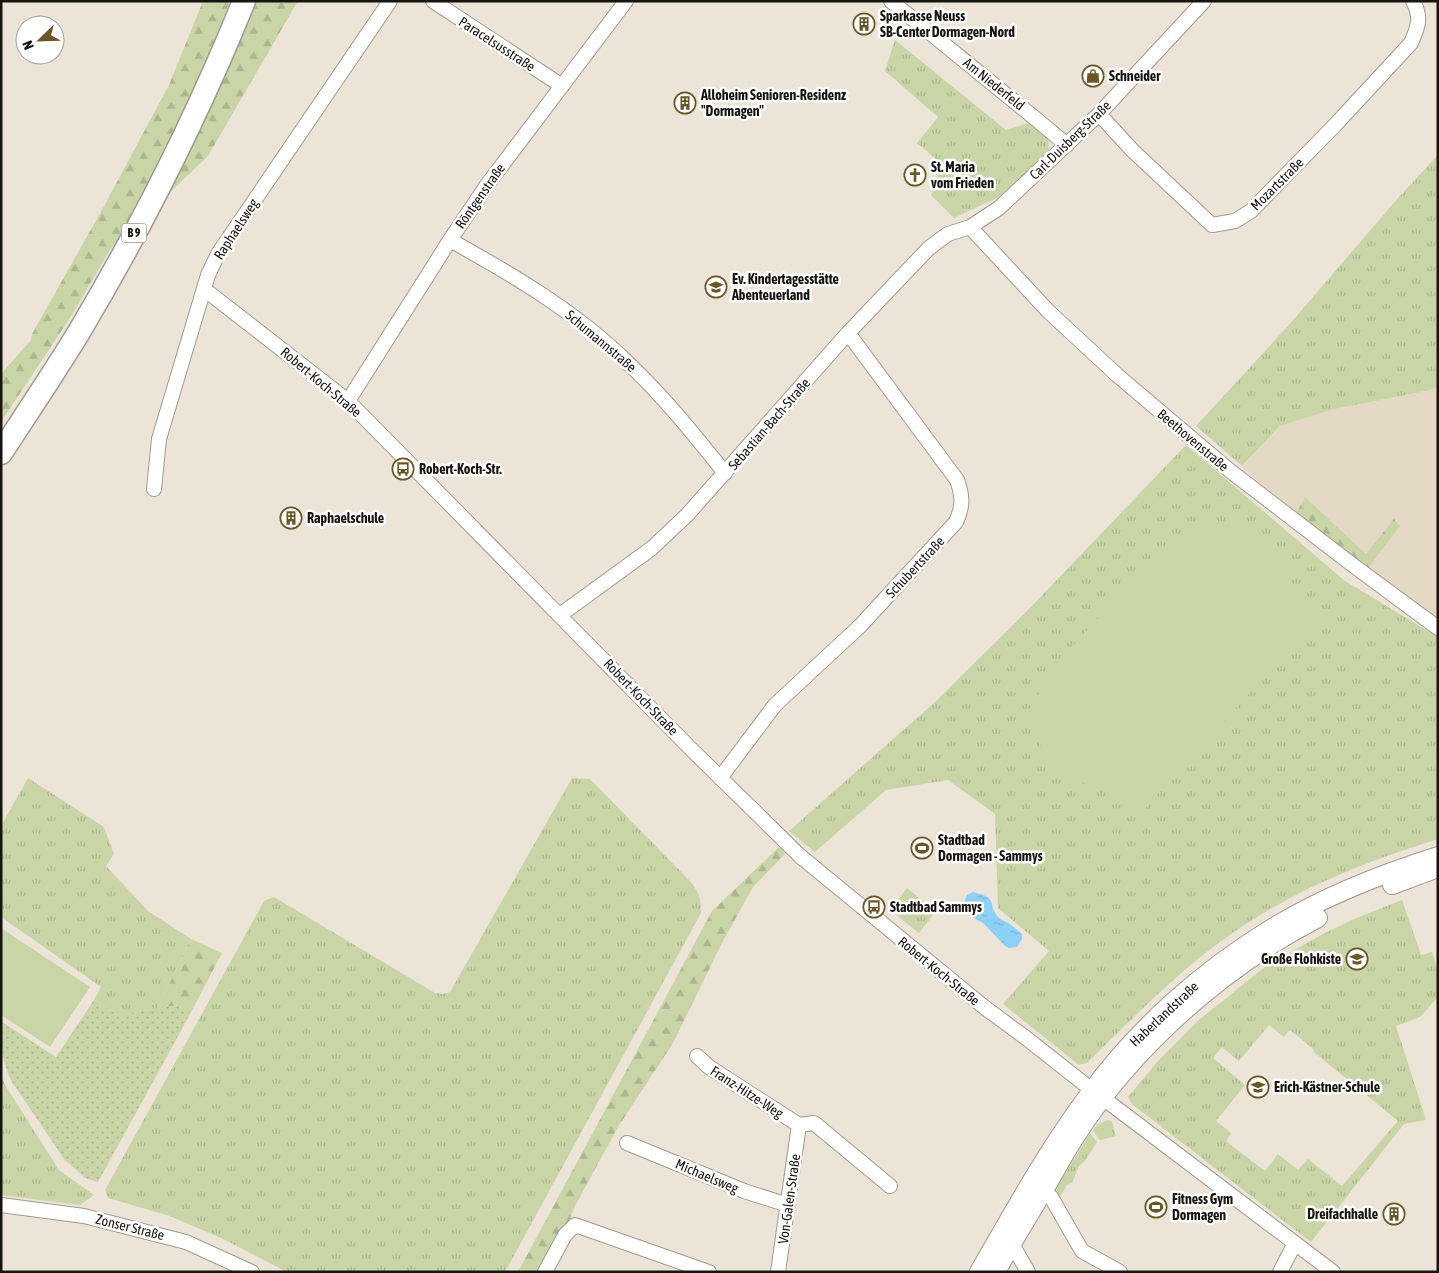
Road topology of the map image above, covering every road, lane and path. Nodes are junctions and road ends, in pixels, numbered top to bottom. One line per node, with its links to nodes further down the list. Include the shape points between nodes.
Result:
1 (244, 1): 16 (main road, B 9, via 166,175 79,332)
2 (390, 1): 13 (street, Raphaelsweg, via 218,254)
3 (433, 1): 8 (street, Paracelsusstraße)
4 (626, 1): 8 (street, Röntgenstraße)
5 (1204, 1): 9 (street, Carl-Duisberg-Straße)
6 (1413, 1): 9 (street, Mozartstraße, via 1419,12 1418,29 1411,43 1258,205 1235,221 1212,226)
7 (896, 3): 10 (street, Am Niederfeld)
8 (562, 86): 12 (street, Röntgenstraße)
9 (1099, 114): 10 (street, Carl-Duisberg-Straße)
10 (1067, 146): 11 (street, Carl-Duisberg-Straße, via 999,208)
11 (970, 227): 14 (street, Sebastian-Bach-Straße, via 948,234 929,248); 20 (street, Beethovenstraße, via 1048,311 1117,375 1229,470)
12 (450, 240): 15 (street, Röntgenstraße); 17 (street, Schumannstraße, via 511,274 570,314 622,357 673,408)
13 (204, 289): 15 (street, Robert-Koch-Straße); 18 (street, Raphaelsweg, via 159,439)
14 (848, 333): 17 (street, Sebastian-Bach-Straße); 21 (street, Schubertstraße, via 957,480 961,512 956,522 860,626 775,705)
15 (348, 401): 19 (street, Robert-Koch-Straße)
16 (1, 453)
17 (725, 473): 19 (street, Sebastian-Bach-Straße, via 652,548)
18 (154, 489)
19 (560, 616): 21 (street, Robert-Koch-Straße)
20 (1438, 628)
21 (720, 778): 25 (street, Robert-Koch-Straße, via 844,894 993,1015)
22 (1438, 856): 25 (street, Haberlandstraße, via 1333,897 1244,946 1154,1020)
23 (1438, 868): 25 (street, Haberlandstraße, via 1338,907 1252,956 1185,1010)
24 (697, 1056): 26 (street, Franz-Hitze-Weg)
25 (1098, 1094): 29 (street, Haberlandstraße); 32 (street, Robert-Koch-Straße); 38 (street, Haberlandstraße, via 1063,1131)
26 (799, 1125): 28 (street, via 814,1123); 31 (street, Von-Galen-Straße)
27 (627, 1142): 31 (street, Michaelsweg, via 744,1192)
28 (890, 1186)
29 (1044, 1191): 33 (street, Haberlandstraße); 41 (street, via 1051,1197 1082,1251)
30 (1, 1205): 34 (street, Zonser Straße, via 84,1216 186,1242)
31 (788, 1206): 37 (street, Von-Galen-Straße)
32 (1295, 1243): 42 (street); 43 (street, Robert-Koch-Straße)
33 (1012, 1244): 39 (street, Haberlandstraße); 40 (street)
34 (252, 1272)
35 (545, 1272): 36 (street, via 564,1235 575,1225)
36 (709, 1272)
37 (778, 1272)
38 (979, 1272)
39 (996, 1272)
40 (1028, 1272)
41 (1120, 1272)
42 (1280, 1272)
43 (1333, 1272)

